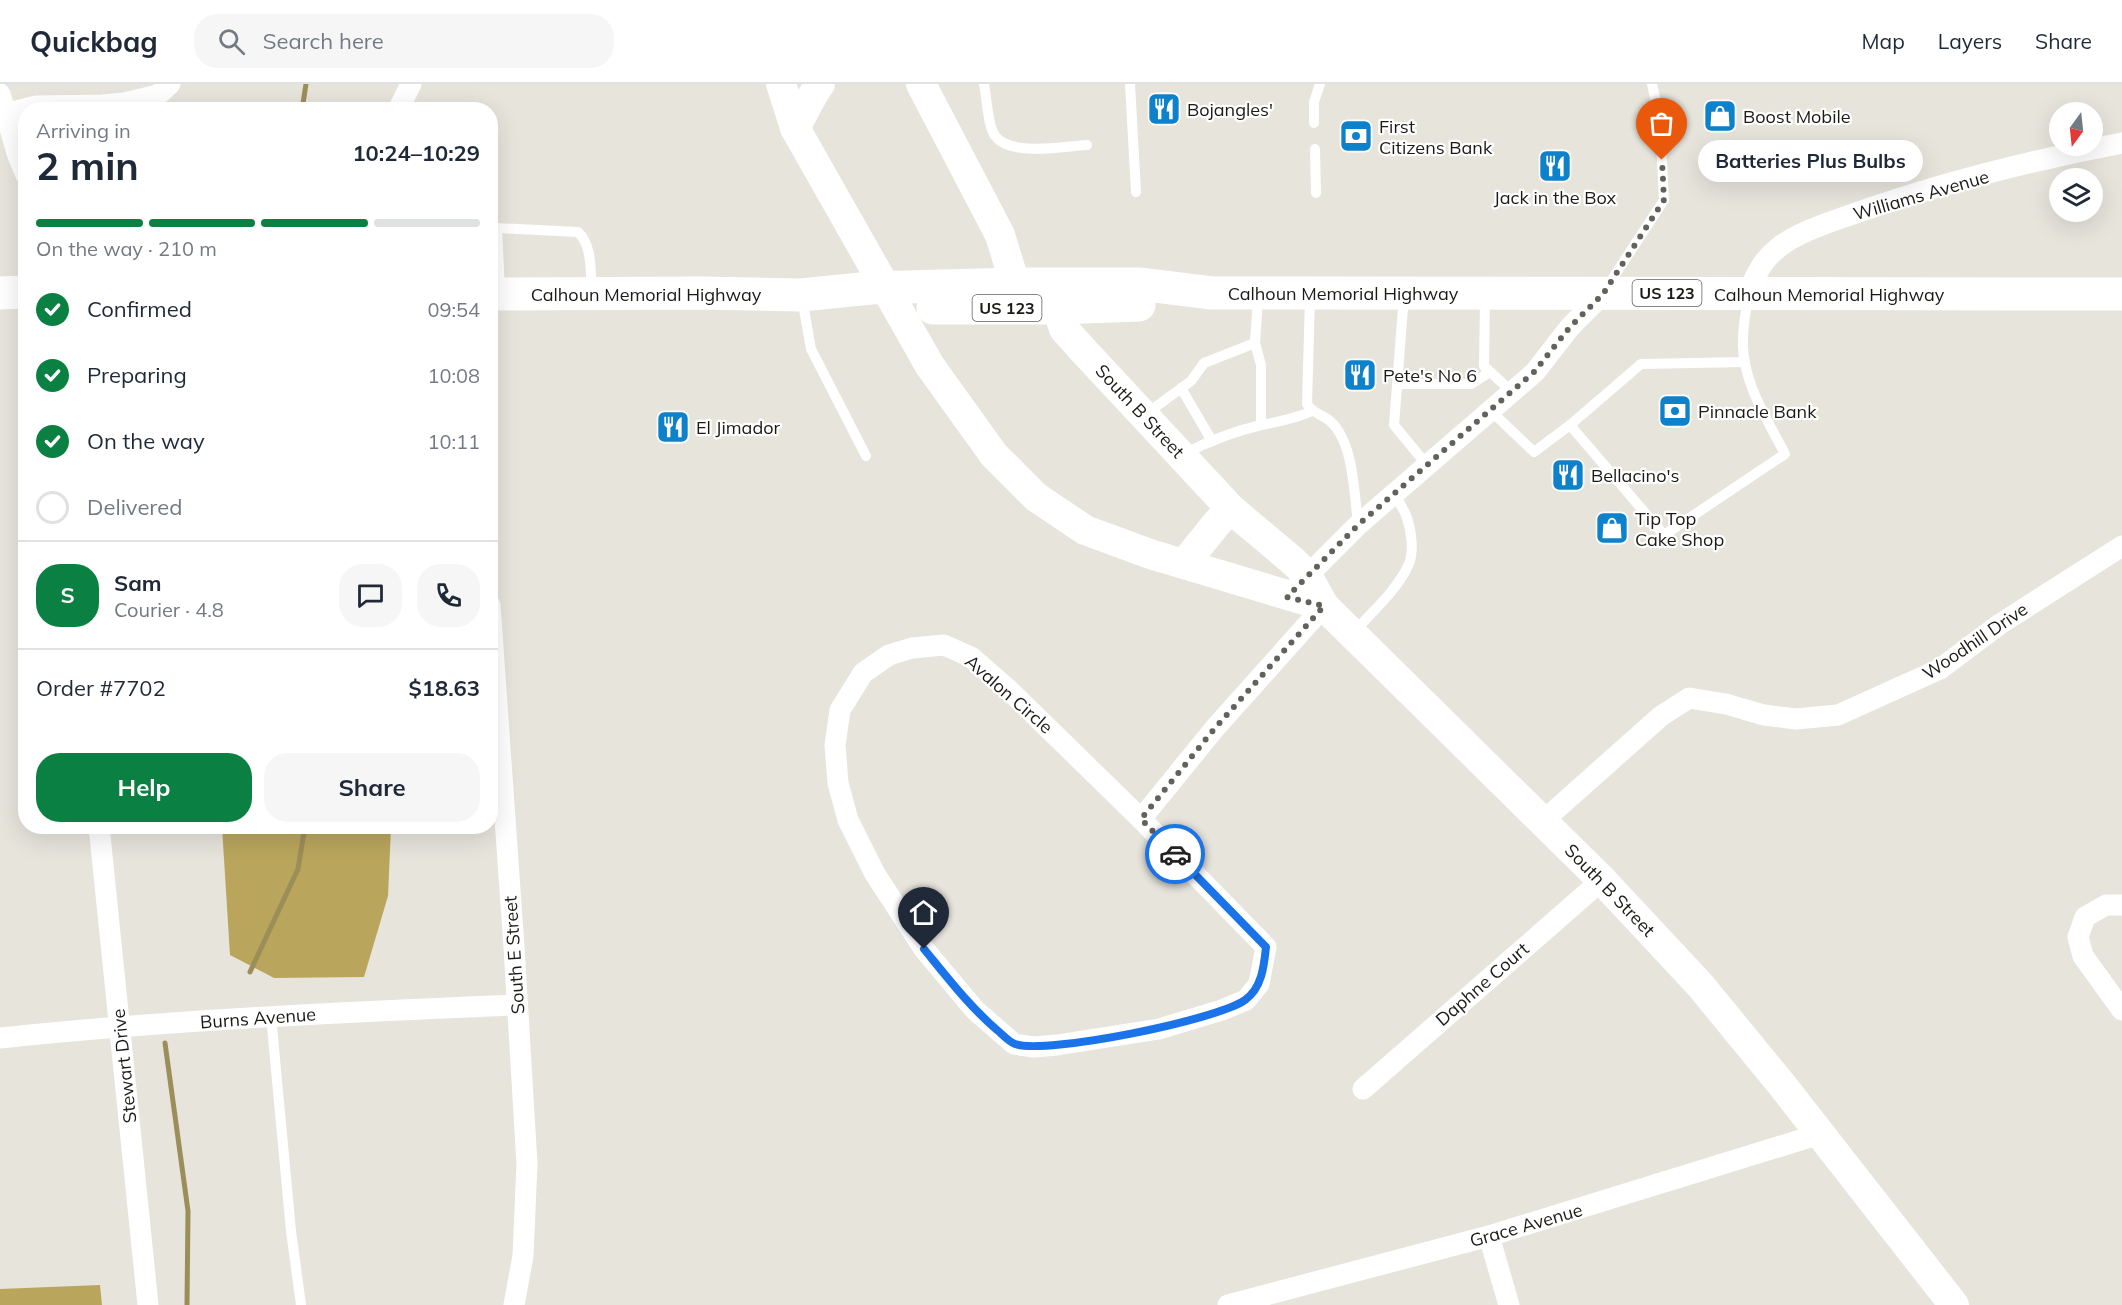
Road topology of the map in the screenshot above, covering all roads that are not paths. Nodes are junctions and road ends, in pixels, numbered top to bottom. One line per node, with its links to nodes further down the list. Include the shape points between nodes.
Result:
1 (170, 84): 10 (street, via 158,95)
2 (411, 84): 11 (street)
3 (781, 84): 15 (street)
4 (820, 84): 15 (street)
5 (921, 84): 23 (street, via 1000,235)
6 (984, 84): 17 (lane, via 992,132 1003,143 1023,149)
7 (1130, 84): 20 (lane)
8 (1320, 84): 14 (lane, via 1314,102)
9 (1652, 84): 34 (lane, via 1660,120 1664,200)
10 (128, 102)
11 (402, 102)
12 (3, 104): 13 (street); 19 (street)
13 (18, 105)
14 (1314, 123)
15 (795, 128): 57 (street, via 930,366 994,455 1036,497 1085,530)
16 (2122, 143): 31 (street, Williams Avenue, via 1890,201 1819,226 1779,246 1762,263)
17 (1086, 145)
18 (1315, 148): 21 (lane)
19 (18, 150)
20 (1136, 192)
21 (1316, 193)
22 (498, 228): 26 (lane, via 578,232 585,238 589,251)
23 (1015, 284): 27 (highway, Calhoun Memorial Highway / US 123, via 1139,284); 36 (highway, Calhoun Memorial Highway / US 123, via 871,288)
24 (18, 292): 25 (highway)
25 (0, 293)
26 (592, 293): 32 (highway, Calhoun Memorial Highway / US 123); 36 (highway, Calhoun Memorial Highway / US 123)
27 (1212, 293): 28 (highway, Calhoun Memorial Highway / US 123); 37 (highway, Calhoun Memorial Highway / US 123, via 1137,306)
28 (1259, 293): 29 (highway, Calhoun Memorial Highway / US 123); 38 (lane)
29 (1310, 293): 33 (highway, Calhoun Memorial Highway / US 123); 44 (lane, via 1307,404)
30 (1485, 293): 33 (highway, Calhoun Memorial Highway / US 123); 34 (highway, Calhoun Memorial Highway / US 123); 40 (lane, via 1484,366)
31 (1748, 293): 34 (highway, Calhoun Memorial Highway / US 123); 35 (highway, Calhoun Memorial Highway / US 123); 39 (lane)
32 (498, 294)
33 (1404, 294): 41 (lane)
34 (1603, 294): 43 (street)
35 (2122, 294)
36 (801, 295): 37 (highway, Calhoun Memorial Highway / US 123, via 853,307); 51 (lane, via 812,349)
37 (1058, 308): 46 (street, South B Street, via 1064,329)
38 (1255, 343): 42 (lane, via 1204,363); 47 (lane, via 1262,365)
39 (1745, 362): 48 (lane, via 1641,364); 48 (lane, via 1754,393 1785,454 1664,535)
40 (1490, 372): 41 (lane, via 1471,384); 43 (lane)
41 (1397, 384): 52 (lane, via 1394,425)
42 (1181, 388): 46 (lane); 49 (lane)
43 (1512, 392): 45 (street)
44 (1312, 411): 47 (lane); 55 (lane, via 1330,421 1346,443)
45 (1491, 411): 48 (lane, via 1534,452); 52 (street)
46 (1143, 416): 50 (street, South B Street)
47 (1260, 425): 49 (lane)
48 (1570, 425)
49 (1212, 441): 50 (lane)
50 (1180, 455): 54 (street, South B Street)
51 (866, 456)
52 (1427, 465): 53 (street)
53 (1394, 494): 55 (street); 61 (lane, via 1409,528 1412,551 1408,565 1377,608)
54 (1231, 509): 57 (street); 58 (street, South B Street, via 1294,562); 59 (street, South B Street, via 1259,553 1263,570)
55 (1358, 525): 58 (street)
56 (2122, 546): 64 (street, Woodhill Drive, via 2000,624 1940,669 1838,715 1796,719 1689,698 1661,716)
57 (1184, 564): 59 (street)
58 (1297, 586): 59 (street); 60 (street)
59 (1259, 588)
60 (1324, 606): 61 (street, South B Street); 63 (street, via 1215,728)
61 (1352, 634): 64 (street, South B Street)
62 (498, 719): 68 (street, South E Street)
63 (1141, 819): 63 (street, Avalon Circle, via 1266,947 1259,984 1246,1000 1159,1029 1057,1045 1014,1044 975,1010 924,949 875,874 848,820 838,783 835,745 840,710 863,673 889,655 944,645 971,657 1003,684)
64 (1543, 821): 66 (street, South B Street)
65 (100, 834): 71 (street, Stewart Drive)
66 (1602, 880): 73 (street, Daphne Court); 74 (street, South B Street, via 1700,985)
67 (2122, 904): 69 (street, via 2106,905 2085,917 2078,937 2083,956)
68 (518, 1005): 70 (street, Burns Avenue); 78 (street, South E Street, via 526,1164 524,1256)
69 (2122, 1010)
70 (271, 1016): 71 (street, Burns Avenue); 77 (lane, via 285,1175)
71 (120, 1026): 72 (street, Burns Avenue); 76 (street, Stewart Drive)
72 (0, 1038)
73 (1363, 1089)
74 (1820, 1134): 75 (street, Grace Avenue); 81 (street, South B Street)
75 (1489, 1236): 79 (street, Grace Avenue); 80 (street)
76 (148, 1305)
77 (302, 1305)
78 (514, 1305)
79 (1228, 1305)
80 (1509, 1305)
81 (1954, 1305)

